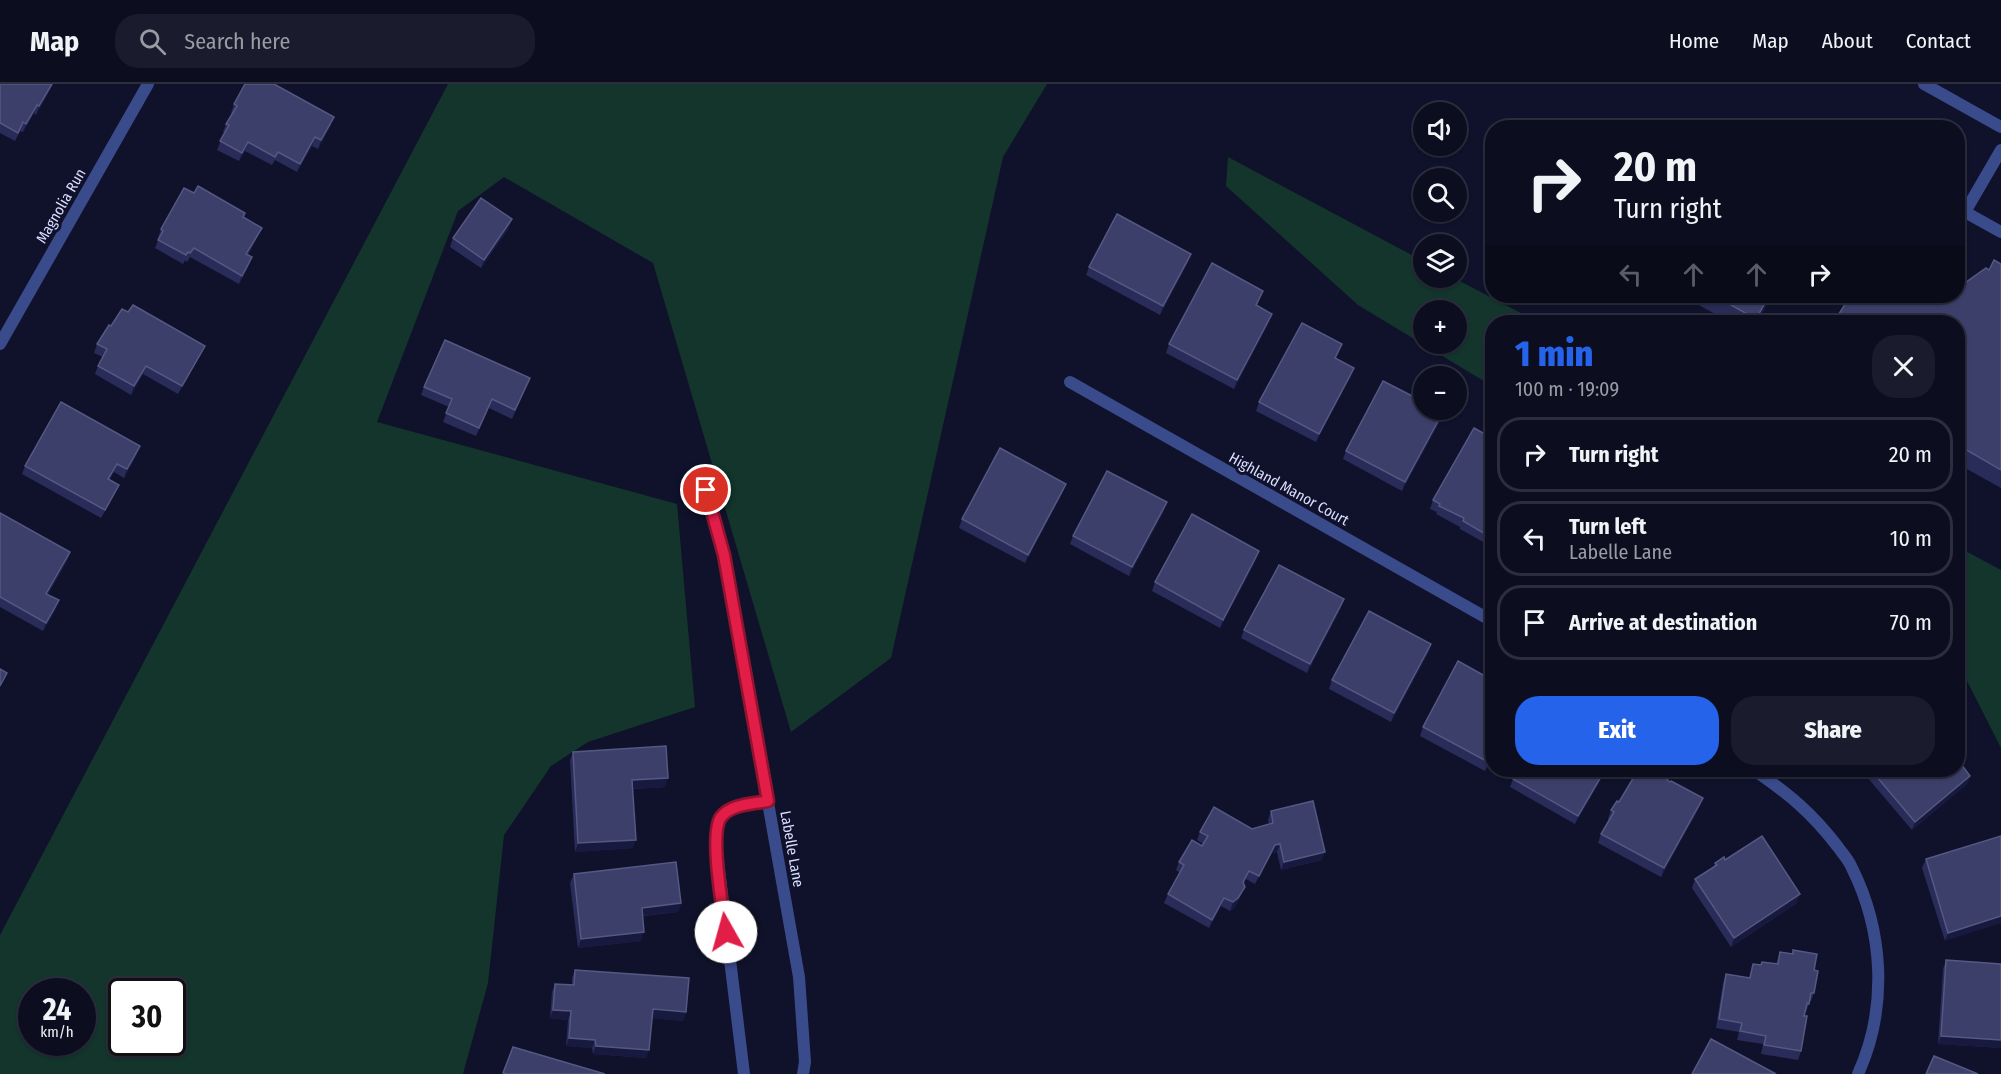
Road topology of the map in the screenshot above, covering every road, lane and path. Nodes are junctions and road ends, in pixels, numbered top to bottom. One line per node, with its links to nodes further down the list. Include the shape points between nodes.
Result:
1 (148, 84): 6 (street, Magnolia Run)
2 (1924, 84): 3 (street)
3 (2001, 128)
4 (2001, 150): 5 (street, via 1965,212)
5 (2001, 232)
6 (0, 344)
7 (1070, 382): 9 (street, Highland Manor Court)
8 (706, 490): 11 (street, Labelle Lane, via 724,555)
9 (1485, 617)
10 (1764, 777): 14 (street, via 1791,796 1824,828 1851,865 1868,911 1878,953 1878,1003 1868,1052)
11 (768, 801): 12 (street, via 731,809 719,818 716,837); 13 (street, Labelle Lane, via 800,977)
12 (744, 1074)
13 (803, 1074)
14 (1858, 1074)

